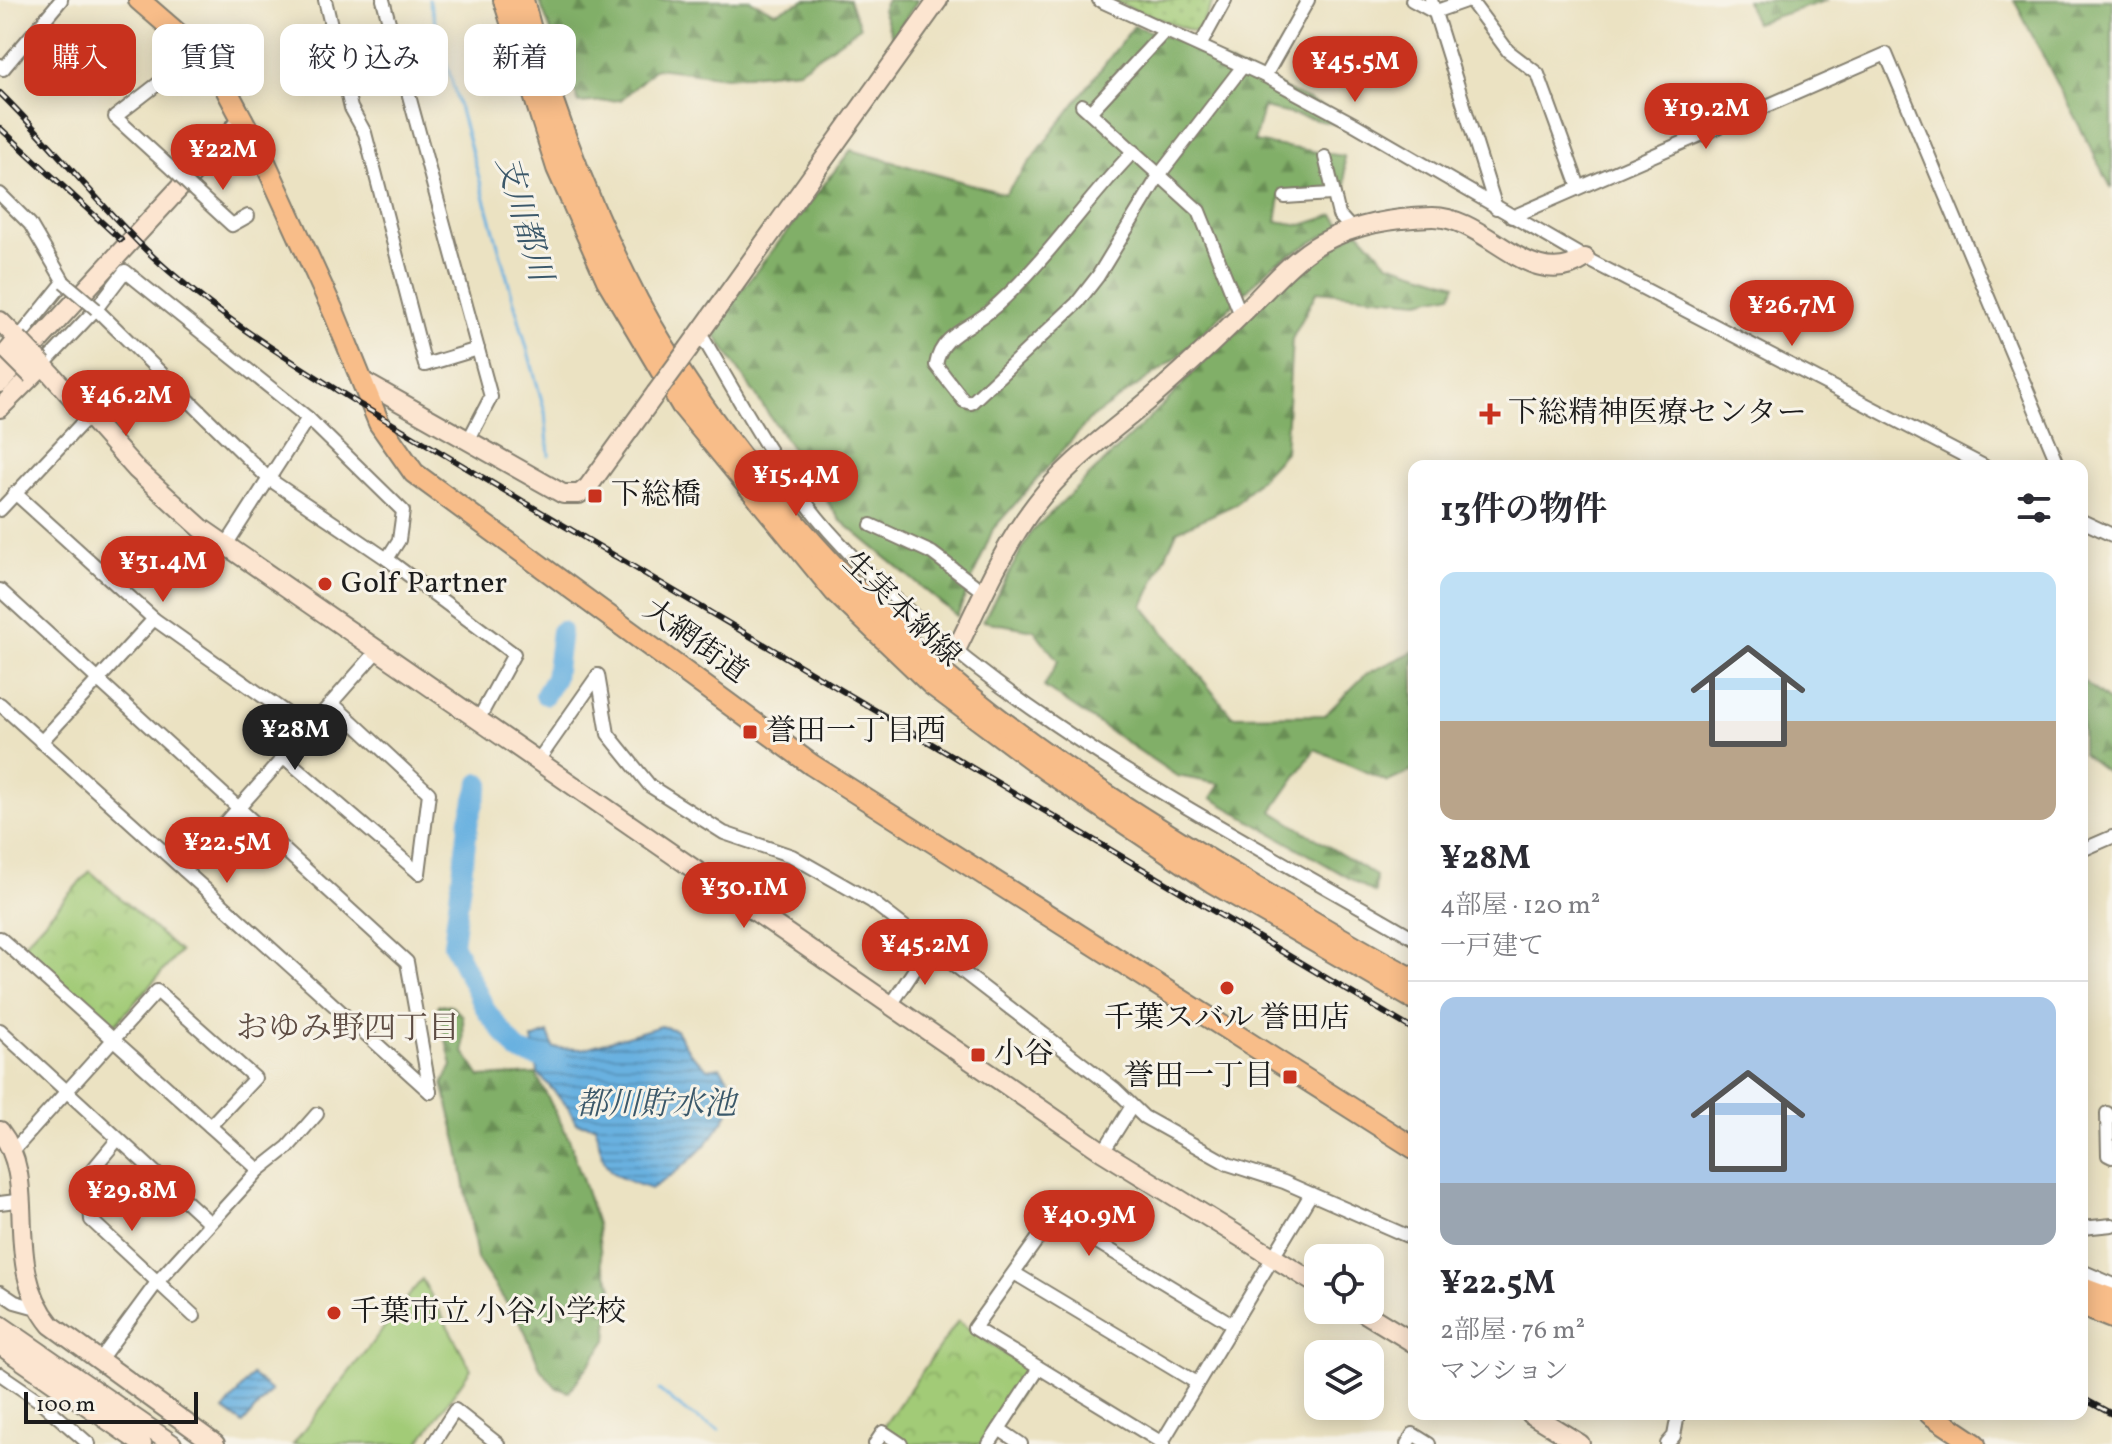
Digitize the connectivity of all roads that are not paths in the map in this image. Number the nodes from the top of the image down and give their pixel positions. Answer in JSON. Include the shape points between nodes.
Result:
{"nodes":[{"id":1,"x":61,"y":0,"type":"edge"},
{"id":2,"x":139,"y":0,"type":"edge"},
{"id":3,"x":325,"y":0,"type":"edge"},
{"id":4,"x":383,"y":0,"type":"edge"},
{"id":5,"x":504,"y":0,"type":"edge"},
{"id":6,"x":523,"y":0,"type":"edge"},
{"id":7,"x":938,"y":0,"type":"edge"},
{"id":8,"x":1099,"y":0,"type":"edge"},
{"id":9,"x":1225,"y":0,"type":"edge"},
{"id":10,"x":1308,"y":0,"type":"edge"},
{"id":11,"x":1412,"y":0,"type":"edge"},
{"id":12,"x":1469,"y":0,"type":"edge"},
{"id":13,"x":1433,"y":6,"type":"edge"},
{"id":14,"x":167,"y":24,"type":"edge"},
{"id":15,"x":331,"y":24,"type":"edge"},
{"id":16,"x":389,"y":24,"type":"edge"},
{"id":17,"x":1166,"y":30,"type":"junction"},
{"id":18,"x":1201,"y":44,"type":"junction"},
{"id":19,"x":0,"y":65,"type":"edge"},
{"id":20,"x":1243,"y":66,"type":"junction"},
{"id":21,"x":1265,"y":76,"type":"junction"},
{"id":22,"x":152,"y":88,"type":"edge"},
{"id":23,"x":228,"y":96,"type":"edge"},
{"id":24,"x":348,"y":96,"type":"edge"},
{"id":25,"x":409,"y":96,"type":"edge"},
{"id":26,"x":243,"y":119,"type":"junction"},
{"id":27,"x":1134,"y":151,"type":"junction"},
{"id":28,"x":1325,"y":157,"type":"dead end"},
{"id":29,"x":1160,"y":174,"type":"junction"},
{"id":30,"x":1579,"y":187,"type":"junction"},
{"id":31,"x":0,"y":194,"type":"edge"},
{"id":32,"x":1331,"y":194,"type":"junction"},
{"id":33,"x":1285,"y":197,"type":"dead end"},
{"id":34,"x":1496,"y":208,"type":"junction"},
{"id":35,"x":248,"y":216,"type":"dead end"},
{"id":36,"x":1512,"y":217,"type":"junction"},
{"id":37,"x":1351,"y":228,"type":"junction"},
{"id":38,"x":1585,"y":258,"type":"junction"},
{"id":39,"x":64,"y":282,"type":"junction"},
{"id":40,"x":96,"y":309,"type":"junction"},
{"id":41,"x":1241,"y":315,"type":"junction"},
{"id":42,"x":0,"y":321,"type":"edge"},
{"id":43,"x":694,"y":340,"type":"junction"},
{"id":44,"x":7,"y":349,"type":"edge"},
{"id":45,"x":478,"y":349,"type":"junction"},
{"id":46,"x":37,"y":370,"type":"junction"},
{"id":47,"x":0,"y":383,"type":"edge"},
{"id":48,"x":366,"y":383,"type":"junction"},
{"id":49,"x":0,"y":408,"type":"edge"},
{"id":50,"x":308,"y":418,"type":"junction"},
{"id":51,"x":83,"y":422,"type":"junction"},
{"id":52,"x":468,"y":441,"type":"junction"},
{"id":53,"x":1972,"y":460,"type":"edge"},
{"id":54,"x":2056,"y":460,"type":"edge"},
{"id":55,"x":269,"y":479,"type":"junction"},
{"id":56,"x":15,"y":493,"type":"junction"},
{"id":57,"x":0,"y":510,"type":"edge"},
{"id":58,"x":2088,"y":524,"type":"edge"},
{"id":59,"x":871,"y":525,"type":"dead end"},
{"id":60,"x":201,"y":528,"type":"junction"},
{"id":61,"x":2112,"y":535,"type":"edge"},
{"id":62,"x":226,"y":545,"type":"junction"},
{"id":63,"x":387,"y":559,"type":"junction"},
{"id":64,"x":0,"y":590,"type":"edge"},
{"id":65,"x":985,"y":593,"type":"junction"},
{"id":66,"x":154,"y":619,"type":"junction"},
{"id":67,"x":378,"y":650,"type":"junction"},
{"id":68,"x":955,"y":652,"type":"junction"},
{"id":69,"x":99,"y":681,"type":"junction"},
{"id":70,"x":332,"y":703,"type":"junction"},
{"id":71,"x":0,"y":704,"type":"edge"},
{"id":72,"x":478,"y":720,"type":"junction"},
{"id":73,"x":309,"y":729,"type":"junction"},
{"id":74,"x":41,"y":742,"type":"junction"},
{"id":75,"x":284,"y":757,"type":"junction"},
{"id":76,"x":537,"y":762,"type":"junction"},
{"id":77,"x":240,"y":807,"type":"junction"},
{"id":78,"x":2112,"y":837,"type":"edge"},
{"id":79,"x":2088,"y":847,"type":"edge"},
{"id":80,"x":184,"y":870,"type":"junction"},
{"id":81,"x":1408,"y":935,"type":"edge"},
{"id":82,"x":0,"y":938,"type":"edge"},
{"id":83,"x":929,"y":948,"type":"junction"},
{"id":84,"x":1408,"y":975,"type":"edge"},
{"id":85,"x":1408,"y":996,"type":"edge"},
{"id":86,"x":891,"y":1005,"type":"junction"},
{"id":87,"x":0,"y":1030,"type":"edge"},
{"id":88,"x":113,"y":1040,"type":"junction"},
{"id":89,"x":68,"y":1093,"type":"junction"},
{"id":90,"x":1132,"y":1106,"type":"junction"},
{"id":91,"x":2107,"y":1113,"type":"dead end"},
{"id":92,"x":317,"y":1114,"type":"dead end"},
{"id":93,"x":210,"y":1126,"type":"junction"},
{"id":94,"x":0,"y":1131,"type":"edge"},
{"id":95,"x":118,"y":1139,"type":"junction"},
{"id":96,"x":1408,"y":1144,"type":"edge"},
{"id":97,"x":12,"y":1152,"type":"junction"},
{"id":98,"x":1103,"y":1152,"type":"junction"},
{"id":99,"x":2112,"y":1157,"type":"edge"},
{"id":100,"x":259,"y":1170,"type":"junction"},
{"id":101,"x":1311,"y":1194,"type":"junction"},
{"id":102,"x":8,"y":1202,"type":"edge"},
{"id":103,"x":210,"y":1223,"type":"junction"},
{"id":104,"x":2112,"y":1225,"type":"edge"},
{"id":105,"x":2088,"y":1227,"type":"edge"},
{"id":106,"x":1408,"y":1236,"type":"edge"},
{"id":107,"x":1273,"y":1259,"type":"junction"},
{"id":108,"x":1014,"y":1273,"type":"junction"},
{"id":109,"x":2088,"y":1274,"type":"edge"},
{"id":110,"x":1304,"y":1277,"type":"edge"},
{"id":111,"x":158,"y":1281,"type":"junction"},
{"id":112,"x":2112,"y":1284,"type":"edge"},
{"id":113,"x":2088,"y":1290,"type":"edge"},
{"id":114,"x":0,"y":1292,"type":"edge"},
{"id":115,"x":2112,"y":1299,"type":"edge"},
{"id":116,"x":33,"y":1307,"type":"junction"},
{"id":117,"x":2088,"y":1308,"type":"edge"},
{"id":118,"x":194,"y":1316,"type":"dead end"},
{"id":119,"x":2112,"y":1318,"type":"edge"},
{"id":120,"x":1232,"y":1324,"type":"junction"},
{"id":121,"x":1383,"y":1324,"type":"edge"},
{"id":122,"x":0,"y":1325,"type":"edge"},
{"id":123,"x":1408,"y":1339,"type":"edge"},
{"id":124,"x":0,"y":1345,"type":"edge"},
{"id":125,"x":99,"y":1361,"type":"junction"},
{"id":126,"x":1039,"y":1368,"type":"junction"},
{"id":127,"x":0,"y":1374,"type":"edge"},
{"id":128,"x":1197,"y":1383,"type":"junction"},
{"id":129,"x":1541,"y":1420,"type":"edge"},
{"id":130,"x":1676,"y":1420,"type":"edge"},
{"id":131,"x":1939,"y":1420,"type":"edge"},
{"id":132,"x":999,"y":1429,"type":"junction"},
{"id":133,"x":1670,"y":1440,"type":"edge"},
{"id":134,"x":89,"y":1444,"type":"edge"},
{"id":135,"x":142,"y":1444,"type":"edge"},
{"id":136,"x":172,"y":1444,"type":"edge"},
{"id":137,"x":215,"y":1444,"type":"edge"},
{"id":138,"x":433,"y":1444,"type":"edge"},
{"id":139,"x":498,"y":1444,"type":"edge"},
{"id":140,"x":875,"y":1444,"type":"edge"},
{"id":141,"x":901,"y":1444,"type":"edge"},
{"id":142,"x":989,"y":1444,"type":"edge"},
{"id":143,"x":1021,"y":1444,"type":"edge"},
{"id":144,"x":1162,"y":1444,"type":"edge"},
{"id":145,"x":1407,"y":1444,"type":"edge"},
{"id":146,"x":1429,"y":1444,"type":"edge"},
{"id":147,"x":1580,"y":1444,"type":"edge"},
{"id":148,"x":1686,"y":1444,"type":"edge"},
{"id":149,"x":1975,"y":1444,"type":"edge"}],
"edges":[{"from":1,"to":19,"type":"street","via":[[3,69]]},
{"from":2,"to":14,"type":"main road","name":"大網街道"},
{"from":3,"to":15,"type":"street"},
{"from":4,"to":16,"type":"street"},
{"from":5,"to":85,"type":"main road","name":"生実本納線","via":[[557,168],[607,280],[682,406],[834,591],[932,685],[1046,770],[1212,882]]},
{"from":6,"to":84,"type":"main road","name":"生実本納線","via":[[559,124],[639,301],[728,436],[831,560],[919,652],[1037,746],[1163,831]]},
{"from":7,"to":43,"type":"street"},
{"from":8,"to":17,"type":"street"},
{"from":9,"to":18,"type":"street"},
{"from":10,"to":21,"type":"street"},
{"from":11,"to":13,"type":"street"},
{"from":12,"to":13,"type":"street"},
{"from":12,"to":30,"type":"street","via":[[1508,51],[1538,74]]},
{"from":13,"to":34,"type":"street"},
{"from":17,"to":18,"type":"street"},
{"from":17,"to":27,"type":"street","via":[[1086,108]]},
{"from":18,"to":20,"type":"street"},
{"from":20,"to":21,"type":"street"},
{"from":20,"to":29,"type":"street"},
{"from":21,"to":34,"type":"street"},
{"from":22,"to":35,"type":"street","bridge":true,"via":[[115,117],[232,225]]},
{"from":23,"to":26,"type":"main road","name":"大網街道"},
{"from":24,"to":45,"type":"street","via":[[365,133],[425,365]]},
{"from":25,"to":45,"type":"street"},
{"from":26,"to":47,"type":"street"},
{"from":26,"to":48,"type":"main road","name":"大網街道"},
{"from":27,"to":29,"type":"street"},
{"from":27,"to":29,"type":"street","via":[[1091,195],[1016,289],[939,350],[936,365],[964,401],[971,403],[1077,303]]},
{"from":28,"to":32,"type":"street"},
{"from":29,"to":41,"type":"street","via":[[1199,211]]},
{"from":30,"to":36,"type":"street"},
{"from":30,"to":54,"type":"street","via":[[1886,54]]},
{"from":31,"to":39,"type":"street","via":[[30,224]]},
{"from":32,"to":33,"type":"street"},
{"from":32,"to":37,"type":"street"},
{"from":34,"to":36,"type":"street"},
{"from":36,"to":38,"type":"street"},
{"from":37,"to":38,"type":"street","via":[[1436,217],[1463,221],[1514,254],[1553,270],[1570,268]]},
{"from":37,"to":41,"type":"street","via":[[1318,245]]},
{"from":38,"to":53,"type":"street"},
{"from":39,"to":40,"type":"street","bridge":true},
{"from":39,"to":44,"type":"street"},
{"from":40,"to":46,"type":"street"},
{"from":40,"to":50,"type":"street","via":[[125,271]]},
{"from":40,"to":55,"type":"street"},
{"from":41,"to":65,"type":"street","via":[[1055,480],[1015,535]]},
{"from":42,"to":44,"type":"street"},
{"from":43,"to":52,"type":"street","bridge":true,"via":[[588,487],[573,496]]},
{"from":43,"to":68,"type":"street","via":[[829,531]]},
{"from":44,"to":46,"type":"street","bridge":true},
{"from":45,"to":52,"type":"street","via":[[491,397]]},
{"from":46,"to":49,"type":"street"},
{"from":46,"to":51,"type":"street"},
{"from":46,"to":60,"type":"street"},
{"from":48,"to":52,"type":"street"},
{"from":48,"to":96,"type":"main road","name":"大網街道","via":[[390,443],[414,473],[459,509],[812,765]]},
{"from":50,"to":55,"type":"street"},
{"from":50,"to":63,"type":"street","via":[[403,511],[399,540]]},
{"from":51,"to":56,"type":"street"},
{"from":51,"to":60,"type":"street","via":[[155,497]]},
{"from":55,"to":62,"type":"street"},
{"from":55,"to":63,"type":"street"},
{"from":56,"to":57,"type":"street"},
{"from":56,"to":66,"type":"street"},
{"from":58,"to":61,"type":"street"},
{"from":59,"to":65,"type":"street","via":[[932,553]]},
{"from":60,"to":62,"type":"street"},
{"from":62,"to":67,"type":"street"},
{"from":63,"to":72,"type":"street","via":[[514,654]]},
{"from":64,"to":69,"type":"street"},
{"from":65,"to":68,"type":"street"},
{"from":66,"to":69,"type":"street"},
{"from":66,"to":73,"type":"street"},
{"from":67,"to":70,"type":"street"},
{"from":67,"to":72,"type":"street"},
{"from":68,"to":81,"type":"street","via":[[1213,825]]},
{"from":69,"to":74,"type":"street"},
{"from":69,"to":77,"type":"street"},
{"from":70,"to":73,"type":"street"},
{"from":70,"to":75,"type":"street","via":[[429,793],[419,873]]},
{"from":71,"to":74,"type":"street"},
{"from":72,"to":76,"type":"street"},
{"from":73,"to":75,"type":"street"},
{"from":74,"to":80,"type":"street"},
{"from":75,"to":77,"type":"street"},
{"from":76,"to":83,"type":"street","via":[[598,675],[608,734],[650,786],[724,833],[792,856],[871,901]]},
{"from":76,"to":86,"type":"street"},
{"from":77,"to":80,"type":"street"},
{"from":77,"to":80,"type":"street","via":[[407,962],[430,1092]]},
{"from":78,"to":79,"type":"street"},
{"from":82,"to":88,"type":"street"},
{"from":83,"to":86,"type":"street"},
{"from":83,"to":90,"type":"street"},
{"from":86,"to":98,"type":"street"},
{"from":87,"to":89,"type":"street"},
{"from":88,"to":89,"type":"street"},
{"from":88,"to":93,"type":"street"},
{"from":88,"to":93,"type":"street","via":[[157,991],[255,1078]]},
{"from":89,"to":95,"type":"street"},
{"from":89,"to":97,"type":"street"},
{"from":90,"to":98,"type":"street"},
{"from":90,"to":101,"type":"street","via":[[1228,1164]]},
{"from":91,"to":99,"type":"street"},
{"from":92,"to":100,"type":"street"},
{"from":93,"to":100,"type":"street"},
{"from":94,"to":97,"type":"street"},
{"from":95,"to":103,"type":"street"},
{"from":95,"to":111,"type":"street","via":[[88,1175],[91,1220]]},
{"from":97,"to":102,"type":"street","via":[[16,1167]]},
{"from":98,"to":107,"type":"street"},
{"from":100,"to":103,"type":"street"},
{"from":101,"to":106,"type":"street"},
{"from":101,"to":107,"type":"street"},
{"from":102,"to":116,"type":"street"},
{"from":103,"to":111,"type":"street"},
{"from":104,"to":105,"type":"street"},
{"from":107,"to":110,"type":"street"},
{"from":107,"to":120,"type":"street"},
{"from":108,"to":120,"type":"street","via":[[1054,1216]]},
{"from":108,"to":126,"type":"street","via":[[974,1328]]},
{"from":108,"to":128,"type":"street"},
{"from":109,"to":112,"type":"street"},
{"from":111,"to":118,"type":"street"},
{"from":111,"to":125,"type":"street"},
{"from":113,"to":115,"type":"main road"},
{"from":114,"to":116,"type":"street"},
{"from":116,"to":125,"type":"street"},
{"from":117,"to":119,"type":"main road"},
{"from":120,"to":128,"type":"street"},
{"from":121,"to":123,"type":"street"},
{"from":122,"to":136,"type":"street"},
{"from":124,"to":135,"type":"street"},
{"from":125,"to":137,"type":"street"},
{"from":126,"to":132,"type":"street"},
{"from":126,"to":144,"type":"street"},
{"from":127,"to":134,"type":"street"},
{"from":128,"to":144,"type":"street"},
{"from":129,"to":147,"type":"street"},
{"from":130,"to":133,"type":"street"},
{"from":131,"to":149,"type":"main road"},
{"from":132,"to":142,"type":"street"},
{"from":132,"to":143,"type":"street"},
{"from":133,"to":148,"type":"street"},
{"from":138,"to":139,"type":"street","via":[[455,1410]]},
{"from":140,"to":141,"type":"street","via":[[883,1432]]},
{"from":145,"to":146,"type":"street","via":[[1413,1434]]}]}
